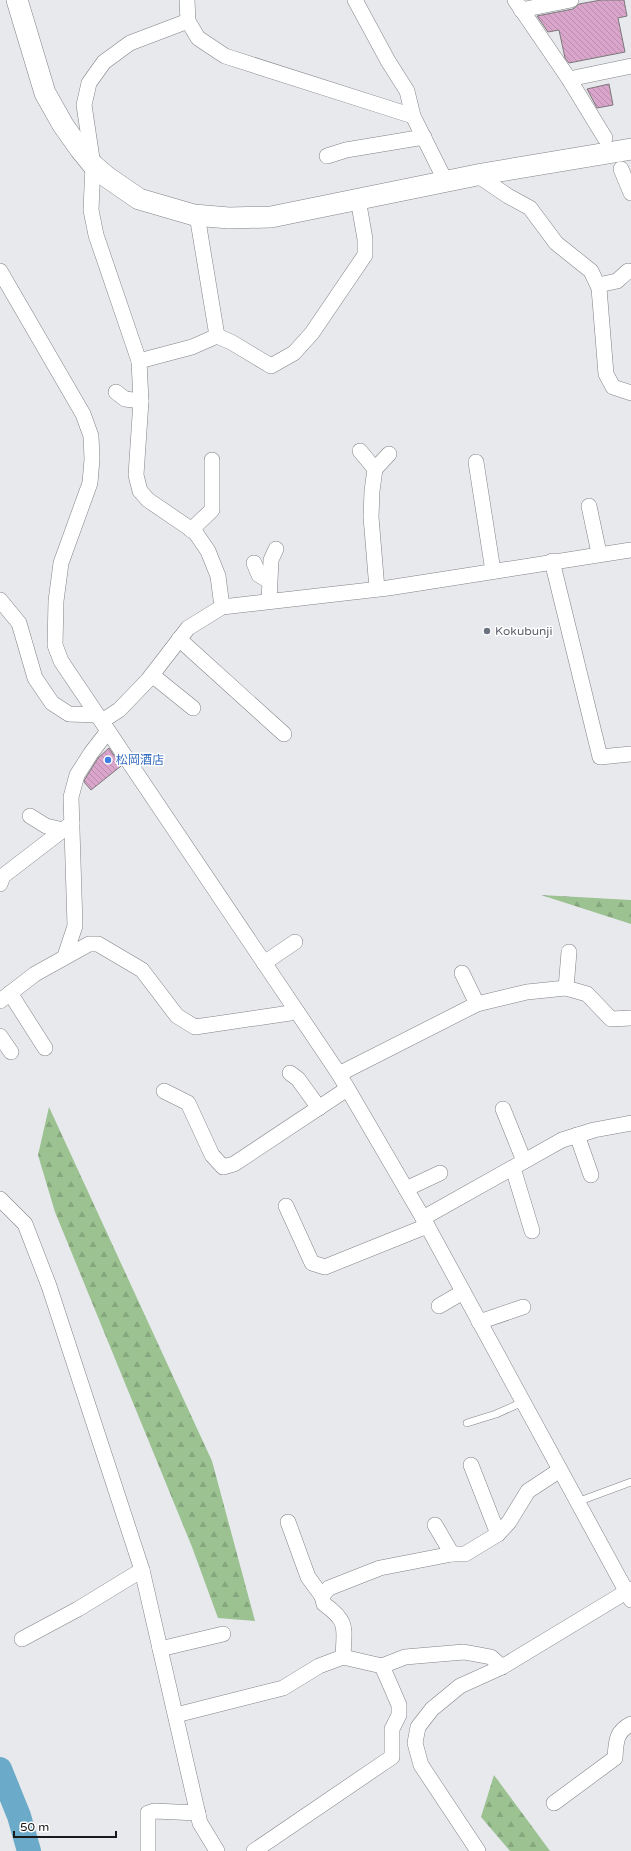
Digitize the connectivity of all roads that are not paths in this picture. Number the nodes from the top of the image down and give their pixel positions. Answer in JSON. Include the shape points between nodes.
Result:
{"nodes":[{"id":1,"x":17,"y":0,"type":"edge"},
{"id":2,"x":187,"y":0,"type":"edge"},
{"id":3,"x":355,"y":0,"type":"edge"},
{"id":4,"x":571,"y":0,"type":"edge"},
{"id":5,"x":518,"y":5,"type":"edge"},
{"id":6,"x":188,"y":21,"type":"junction"},
{"id":7,"x":631,"y":66,"type":"edge"},
{"id":8,"x":569,"y":79,"type":"junction"},
{"id":9,"x":413,"y":116,"type":"junction"},
{"id":10,"x":424,"y":136,"type":"junction"},
{"id":11,"x":604,"y":138,"type":"dead end"},
{"id":12,"x":631,"y":149,"type":"edge"},
{"id":13,"x":327,"y":156,"type":"dead end"},
{"id":14,"x":93,"y":165,"type":"junction"},
{"id":15,"x":621,"y":169,"type":"dead end"},
{"id":16,"x":478,"y":175,"type":"junction"},
{"id":17,"x":446,"y":182,"type":"junction"},
{"id":18,"x":631,"y":193,"type":"edge"},
{"id":19,"x":358,"y":199,"type":"junction"},
{"id":20,"x":197,"y":215,"type":"junction"},
{"id":21,"x":0,"y":270,"type":"edge"},
{"id":22,"x":628,"y":271,"type":"dead end"},
{"id":23,"x":598,"y":285,"type":"junction"},
{"id":24,"x":217,"y":336,"type":"junction"},
{"id":25,"x":139,"y":361,"type":"junction"},
{"id":26,"x":116,"y":392,"type":"dead end"},
{"id":27,"x":631,"y":393,"type":"edge"},
{"id":28,"x":141,"y":401,"type":"junction"},
{"id":29,"x":360,"y":451,"type":"dead end"},
{"id":30,"x":389,"y":454,"type":"dead end"},
{"id":31,"x":212,"y":460,"type":"dead end"},
{"id":32,"x":476,"y":462,"type":"dead end"},
{"id":33,"x":375,"y":469,"type":"junction"},
{"id":34,"x":589,"y":506,"type":"dead end"},
{"id":35,"x":190,"y":530,"type":"junction"},
{"id":36,"x":276,"y":549,"type":"dead end"},
{"id":37,"x":631,"y":550,"type":"edge"},
{"id":38,"x":599,"y":553,"type":"junction"},
{"id":39,"x":552,"y":561,"type":"junction"},
{"id":40,"x":254,"y":563,"type":"dead end"},
{"id":41,"x":493,"y":571,"type":"junction"},
{"id":42,"x":269,"y":581,"type":"junction"},
{"id":43,"x":377,"y":589,"type":"junction"},
{"id":44,"x":0,"y":600,"type":"edge"},
{"id":45,"x":269,"y":601,"type":"junction"},
{"id":46,"x":222,"y":607,"type":"junction"},
{"id":47,"x":180,"y":639,"type":"junction"},
{"id":48,"x":152,"y":675,"type":"junction"},
{"id":49,"x":193,"y":708,"type":"dead end"},
{"id":50,"x":102,"y":722,"type":"junction"},
{"id":51,"x":284,"y":734,"type":"dead end"},
{"id":52,"x":631,"y":754,"type":"edge"},
{"id":53,"x":30,"y":816,"type":"dead end"},
{"id":54,"x":67,"y":827,"type":"junction"},
{"id":55,"x":0,"y":884,"type":"edge"},
{"id":56,"x":295,"y":942,"type":"dead end"},
{"id":57,"x":569,"y":952,"type":"dead end"},
{"id":58,"x":65,"y":956,"type":"junction"},
{"id":59,"x":264,"y":962,"type":"junction"},
{"id":60,"x":462,"y":973,"type":"dead end"},
{"id":61,"x":566,"y":988,"type":"junction"},
{"id":62,"x":5,"y":997,"type":"edge"},
{"id":63,"x":477,"y":1004,"type":"junction"},
{"id":64,"x":297,"y":1012,"type":"junction"},
{"id":65,"x":631,"y":1018,"type":"edge"},
{"id":66,"x":0,"y":1036,"type":"edge"},
{"id":67,"x":45,"y":1048,"type":"dead end"},
{"id":68,"x":11,"y":1052,"type":"dead end"},
{"id":69,"x":290,"y":1073,"type":"dead end"},
{"id":70,"x":339,"y":1074,"type":"junction"},
{"id":71,"x":347,"y":1088,"type":"junction"},
{"id":72,"x":164,"y":1091,"type":"dead end"},
{"id":73,"x":319,"y":1108,"type":"junction"},
{"id":74,"x":503,"y":1109,"type":"dead end"},
{"id":75,"x":631,"y":1123,"type":"edge"},
{"id":76,"x":577,"y":1135,"type":"junction"},
{"id":77,"x":519,"y":1164,"type":"junction"},
{"id":78,"x":440,"y":1173,"type":"dead end"},
{"id":79,"x":591,"y":1175,"type":"dead end"},
{"id":80,"x":406,"y":1189,"type":"junction"},
{"id":81,"x":0,"y":1199,"type":"edge"},
{"id":82,"x":286,"y":1206,"type":"dead end"},
{"id":83,"x":425,"y":1222,"type":"junction"},
{"id":84,"x":532,"y":1231,"type":"dead end"},
{"id":85,"x":463,"y":1292,"type":"junction"},
{"id":86,"x":439,"y":1306,"type":"dead end"},
{"id":87,"x":523,"y":1307,"type":"dead end"},
{"id":88,"x":479,"y":1322,"type":"junction"},
{"id":89,"x":522,"y":1402,"type":"junction"},
{"id":90,"x":467,"y":1423,"type":"dead end"},
{"id":91,"x":471,"y":1465,"type":"dead end"},
{"id":92,"x":560,"y":1470,"type":"junction"},
{"id":93,"x":631,"y":1482,"type":"edge"},
{"id":94,"x":577,"y":1502,"type":"junction"},
{"id":95,"x":288,"y":1522,"type":"dead end"},
{"id":96,"x":435,"y":1525,"type":"dead end"},
{"id":97,"x":498,"y":1534,"type":"junction"},
{"id":98,"x":452,"y":1554,"type":"junction"},
{"id":99,"x":142,"y":1570,"type":"junction"},
{"id":100,"x":629,"y":1593,"type":"edge"},
{"id":101,"x":322,"y":1596,"type":"junction"},
{"id":102,"x":223,"y":1634,"type":"dead end"},
{"id":103,"x":22,"y":1639,"type":"dead end"},
{"id":104,"x":160,"y":1649,"type":"junction"},
{"id":105,"x":343,"y":1657,"type":"junction"},
{"id":106,"x":382,"y":1666,"type":"junction"},
{"id":107,"x":502,"y":1667,"type":"junction"},
{"id":108,"x":176,"y":1715,"type":"junction"},
{"id":109,"x":631,"y":1724,"type":"edge"},
{"id":110,"x":554,"y":1803,"type":"dead end"},
{"id":111,"x":198,"y":1814,"type":"junction"},
{"id":112,"x":148,"y":1851,"type":"edge"},
{"id":113,"x":218,"y":1851,"type":"edge"},
{"id":114,"x":254,"y":1851,"type":"edge"},
{"id":115,"x":478,"y":1851,"type":"edge"}],
"edges":[{"from":1,"to":14,"type":"street","via":[[45,93],[63,125]]},
{"from":2,"to":6,"type":"street"},
{"from":3,"to":9,"type":"street","via":[[407,91]]},
{"from":4,"to":5,"type":"street"},
{"from":5,"to":8,"type":"street"},
{"from":6,"to":9,"type":"street","via":[[198,38],[225,56]]},
{"from":6,"to":14,"type":"street","via":[[130,43],[104,62],[89,83],[84,105]]},
{"from":7,"to":8,"type":"street"},
{"from":8,"to":11,"type":"street"},
{"from":9,"to":10,"type":"street"},
{"from":10,"to":13,"type":"street","via":[[346,150]]},
{"from":10,"to":17,"type":"street"},
{"from":12,"to":16,"type":"street"},
{"from":14,"to":20,"type":"street","via":[[139,199]]},
{"from":14,"to":25,"type":"street","via":[[91,210],[96,235]]},
{"from":15,"to":18,"type":"street"},
{"from":16,"to":17,"type":"street"},
{"from":16,"to":23,"type":"street","via":[[530,208],[556,243],[590,271]]},
{"from":17,"to":19,"type":"street"},
{"from":19,"to":20,"type":"street","via":[[270,217],[229,218]]},
{"from":19,"to":24,"type":"street","via":[[365,255],[312,333],[294,353],[271,366]]},
{"from":20,"to":24,"type":"street"},
{"from":21,"to":50,"type":"street","via":[[83,414],[92,436],[90,483],[61,563],[56,601],[55,645],[61,661]]},
{"from":22,"to":23,"type":"street","via":[[617,280]]},
{"from":23,"to":27,"type":"street","via":[[606,374],[613,387]]},
{"from":24,"to":25,"type":"street","via":[[192,347]]},
{"from":25,"to":28,"type":"street"},
{"from":26,"to":28,"type":"street","via":[[125,399]]},
{"from":28,"to":35,"type":"street","via":[[136,475],[140,491],[148,500]]},
{"from":29,"to":33,"type":"street"},
{"from":30,"to":33,"type":"street"},
{"from":31,"to":35,"type":"street","via":[[212,510]]},
{"from":32,"to":41,"type":"street"},
{"from":33,"to":43,"type":"street","via":[[371,516]]},
{"from":34,"to":38,"type":"street"},
{"from":35,"to":46,"type":"street","via":[[195,532],[208,551],[218,576]]},
{"from":36,"to":42,"type":"street","via":[[271,560]]},
{"from":37,"to":38,"type":"street"},
{"from":38,"to":39,"type":"street"},
{"from":39,"to":41,"type":"street"},
{"from":39,"to":52,"type":"street","via":[[600,757]]},
{"from":40,"to":42,"type":"street","via":[[259,575]]},
{"from":41,"to":43,"type":"street"},
{"from":42,"to":45,"type":"street"},
{"from":43,"to":45,"type":"street"},
{"from":44,"to":50,"type":"street","via":[[19,623],[34,678],[52,703],[68,714]]},
{"from":45,"to":46,"type":"street"},
{"from":46,"to":47,"type":"street","via":[[188,628]]},
{"from":47,"to":48,"type":"street"},
{"from":47,"to":51,"type":"street"},
{"from":48,"to":49,"type":"street"},
{"from":48,"to":50,"type":"street","via":[[119,710]]},
{"from":50,"to":54,"type":"street","via":[[91,753],[77,775]]},
{"from":50,"to":59,"type":"street"},
{"from":53,"to":54,"type":"street","via":[[46,826]]},
{"from":54,"to":55,"type":"street","via":[[3,876]]},
{"from":54,"to":58,"type":"street","via":[[75,926]]},
{"from":56,"to":59,"type":"street"},
{"from":57,"to":61,"type":"street"},
{"from":58,"to":62,"type":"street","via":[[35,974]]},
{"from":58,"to":64,"type":"street","via":[[89,944],[98,944],[142,970],[177,1016],[195,1027]]},
{"from":59,"to":64,"type":"street"},
{"from":60,"to":63,"type":"street"},
{"from":61,"to":63,"type":"street","via":[[527,992]]},
{"from":61,"to":65,"type":"street","via":[[587,994],[611,1019]]},
{"from":62,"to":67,"type":"street"},
{"from":63,"to":70,"type":"street"},
{"from":64,"to":70,"type":"street"},
{"from":66,"to":68,"type":"street"},
{"from":69,"to":73,"type":"street","via":[[298,1079]]},
{"from":70,"to":71,"type":"street"},
{"from":71,"to":73,"type":"street"},
{"from":71,"to":80,"type":"street"},
{"from":72,"to":73,"type":"street","via":[[188,1103],[212,1155],[223,1167],[234,1164]]},
{"from":74,"to":77,"type":"street"},
{"from":75,"to":76,"type":"street"},
{"from":76,"to":77,"type":"street","via":[[562,1140]]},
{"from":76,"to":79,"type":"street"},
{"from":77,"to":83,"type":"street"},
{"from":77,"to":84,"type":"street"},
{"from":78,"to":80,"type":"street"},
{"from":80,"to":83,"type":"street"},
{"from":81,"to":99,"type":"street","via":[[25,1224],[49,1286]]},
{"from":82,"to":83,"type":"street","via":[[312,1264],[325,1267]]},
{"from":83,"to":85,"type":"street"},
{"from":85,"to":86,"type":"street"},
{"from":85,"to":88,"type":"street"},
{"from":87,"to":88,"type":"street"},
{"from":88,"to":89,"type":"street"},
{"from":89,"to":90,"type":"lane"},
{"from":89,"to":92,"type":"street"},
{"from":91,"to":97,"type":"street"},
{"from":92,"to":94,"type":"street"},
{"from":92,"to":97,"type":"street","via":[[528,1491],[509,1522]]},
{"from":93,"to":94,"type":"lane"},
{"from":94,"to":100,"type":"street"},
{"from":95,"to":101,"type":"street","via":[[308,1577]]},
{"from":96,"to":98,"type":"street"},
{"from":97,"to":98,"type":"street","via":[[465,1554]]},
{"from":98,"to":101,"type":"street","via":[[380,1568],[329,1588]]},
{"from":99,"to":103,"type":"street"},
{"from":99,"to":104,"type":"street"},
{"from":100,"to":107,"type":"street"},
{"from":101,"to":105,"type":"street","via":[[324,1604],[338,1614],[344,1626]]},
{"from":102,"to":104,"type":"street"},
{"from":104,"to":108,"type":"street"},
{"from":105,"to":106,"type":"street"},
{"from":105,"to":108,"type":"street","via":[[319,1666],[283,1688]]},
{"from":106,"to":107,"type":"street","via":[[405,1657],[464,1652],[491,1657]]},
{"from":106,"to":114,"type":"street","via":[[399,1705],[399,1715],[392,1729],[392,1757]]},
{"from":107,"to":115,"type":"street","via":[[460,1686],[432,1709],[418,1727],[415,1743],[421,1765]]},
{"from":108,"to":111,"type":"street"},
{"from":109,"to":110,"type":"street","via":[[624,1727],[616,1738],[616,1758]]},
{"from":111,"to":112,"type":"street","via":[[154,1811],[148,1813]]},
{"from":111,"to":113,"type":"street","via":[[200,1823]]}]}
